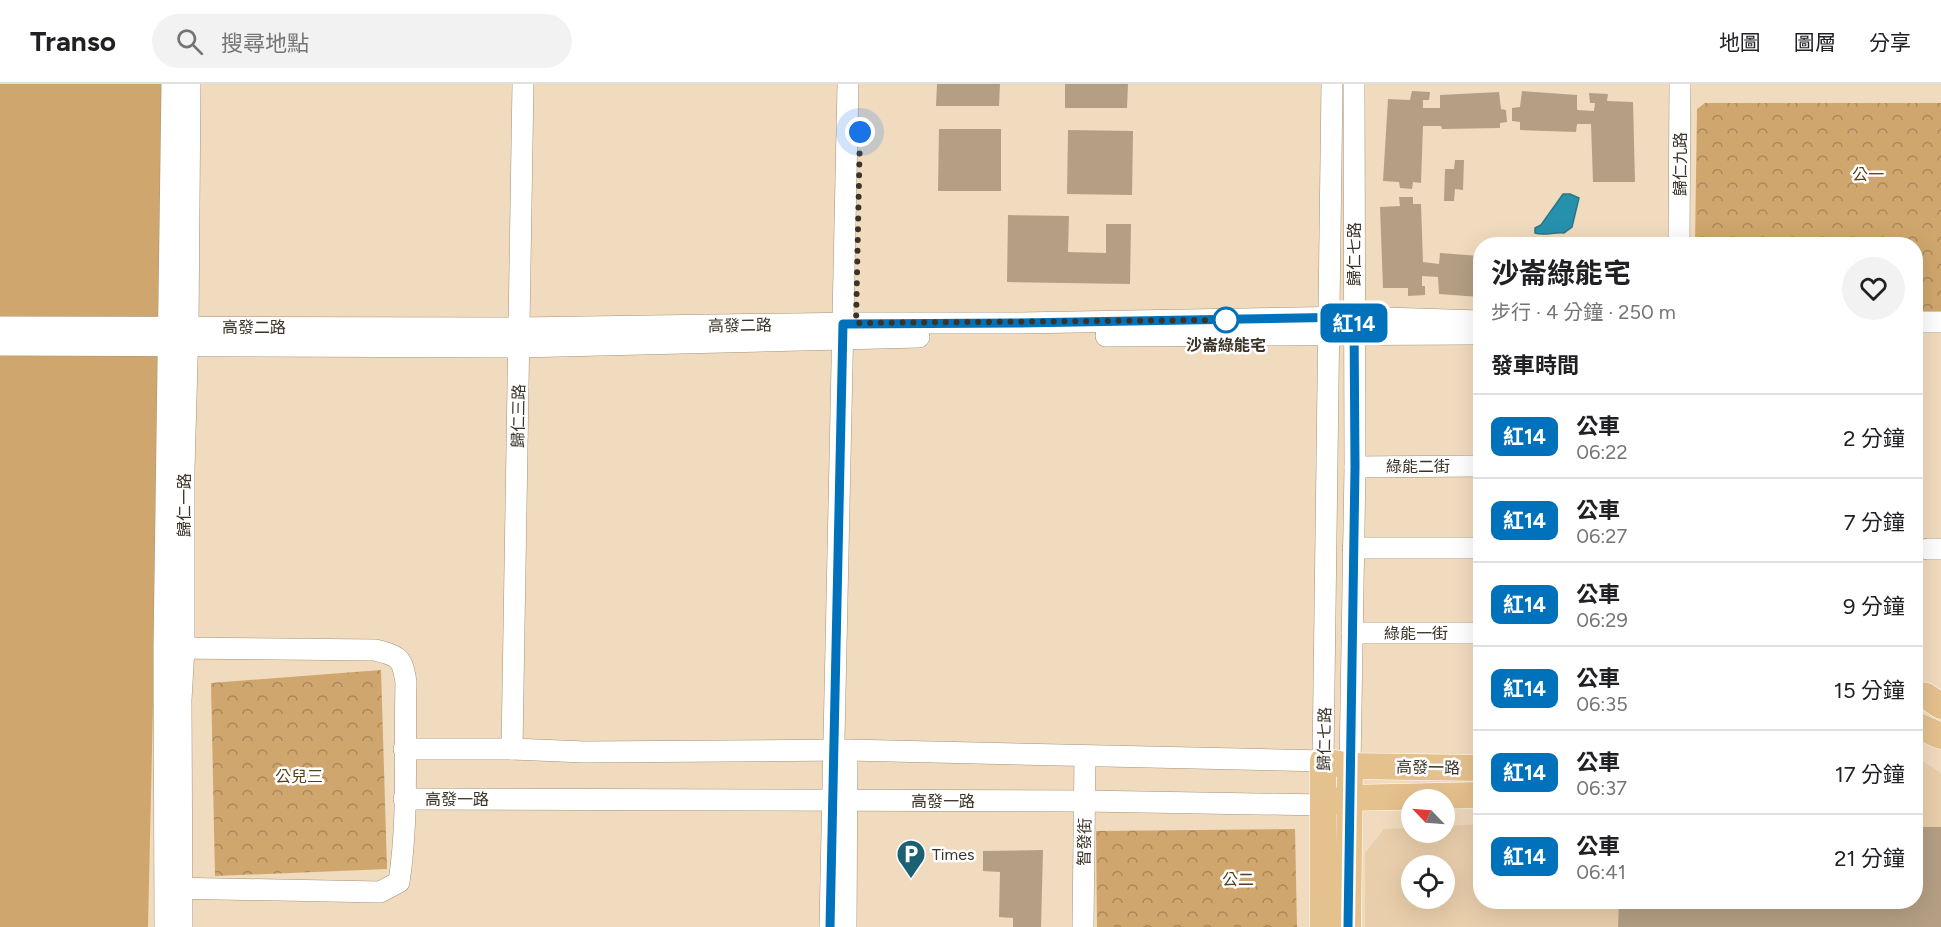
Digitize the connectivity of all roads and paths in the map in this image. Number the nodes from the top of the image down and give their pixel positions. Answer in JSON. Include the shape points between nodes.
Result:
{"nodes":[{"id":1,"x":172,"y":84,"type":"edge"},
{"id":2,"x":190,"y":84,"type":"edge"},
{"id":3,"x":523,"y":84,"type":"edge"},
{"id":4,"x":848,"y":84,"type":"edge"},
{"id":5,"x":861,"y":84,"type":"edge"},
{"id":6,"x":1332,"y":84,"type":"edge"},
{"id":7,"x":1354,"y":84,"type":"edge"},
{"id":8,"x":1680,"y":84,"type":"edge"},
{"id":9,"x":1679,"y":237,"type":"edge"},
{"id":10,"x":1473,"y":321,"type":"edge"},
{"id":11,"x":1923,"y":322,"type":"edge"},
{"id":12,"x":1941,"y":322,"type":"edge"},
{"id":13,"x":1329,"y":326,"type":"junction"},
{"id":14,"x":1354,"y":326,"type":"junction"},
{"id":15,"x":0,"y":327,"type":"edge"},
{"id":16,"x":849,"y":331,"type":"junction"},
{"id":17,"x":1473,"y":334,"type":"edge"},
{"id":18,"x":1923,"y":335,"type":"edge"},
{"id":19,"x":1941,"y":335,"type":"edge"},
{"id":20,"x":179,"y":336,"type":"junction"},
{"id":21,"x":520,"y":337,"type":"junction"},
{"id":22,"x":0,"y":345,"type":"edge"},
{"id":23,"x":1473,"y":466,"type":"edge"},
{"id":24,"x":1355,"y":467,"type":"junction"},
{"id":25,"x":1353,"y":548,"type":"junction"},
{"id":26,"x":1473,"y":548,"type":"edge"},
{"id":27,"x":1352,"y":633,"type":"junction"},
{"id":28,"x":1473,"y":633,"type":"edge"},
{"id":29,"x":174,"y":648,"type":"junction"},
{"id":30,"x":1923,"y":695,"type":"edge"},
{"id":31,"x":1941,"y":706,"type":"edge"},
{"id":32,"x":1923,"y":728,"type":"edge"},
{"id":33,"x":1941,"y":736,"type":"edge"},
{"id":34,"x":405,"y":749,"type":"junction"},
{"id":35,"x":512,"y":749,"type":"junction"},
{"id":36,"x":840,"y":750,"type":"junction"},
{"id":37,"x":1085,"y":756,"type":"junction"},
{"id":38,"x":1323,"y":761,"type":"junction"},
{"id":39,"x":1350,"y":766,"type":"junction"},
{"id":40,"x":1473,"y":768,"type":"edge"},
{"id":41,"x":1473,"y":795,"type":"edge"},
{"id":42,"x":1349,"y":798,"type":"junction"},
{"id":43,"x":404,"y":799,"type":"junction"},
{"id":44,"x":839,"y":800,"type":"junction"},
{"id":45,"x":1085,"y":801,"type":"junction"},
{"id":46,"x":1323,"y":805,"type":"junction"},
{"id":47,"x":174,"y":889,"type":"junction"},
{"id":48,"x":165,"y":927,"type":"edge"},
{"id":49,"x":182,"y":927,"type":"edge"},
{"id":50,"x":830,"y":927,"type":"edge"},
{"id":51,"x":846,"y":927,"type":"edge"},
{"id":52,"x":1083,"y":927,"type":"edge"},
{"id":53,"x":1323,"y":927,"type":"edge"},
{"id":54,"x":1348,"y":927,"type":"edge"}],
"edges":[{"from":1,"to":20,"type":"street","name":"歸仁一路"},
{"from":2,"to":20,"type":"street","name":"歸仁一路"},
{"from":3,"to":21,"type":"street","name":"歸仁三路"},
{"from":4,"to":16,"type":"street"},
{"from":5,"to":16,"type":"street"},
{"from":6,"to":13,"type":"street","name":"歸仁七路"},
{"from":7,"to":14,"type":"street","name":"歸仁七路"},
{"from":8,"to":9,"type":"street","name":"歸仁九路"},
{"from":10,"to":14,"type":"street","name":"高發二路"},
{"from":11,"to":12,"type":"street"},
{"from":13,"to":14,"type":"street","name":"高發二路"},
{"from":13,"to":16,"type":"street","name":"高發二路","via":[[1020,323]]},
{"from":13,"to":38,"type":"street","name":"歸仁七路"},
{"from":14,"to":17,"type":"street","name":"高發二路"},
{"from":14,"to":24,"type":"street","name":"歸仁七路"},
{"from":15,"to":20,"type":"street","name":"高發二路"},
{"from":16,"to":21,"type":"street","name":"高發二路"},
{"from":16,"to":36,"type":"street"},
{"from":18,"to":19,"type":"street"},
{"from":20,"to":21,"type":"street","name":"高發二路"},
{"from":20,"to":22,"type":"street","name":"高發二路"},
{"from":20,"to":29,"type":"street","name":"歸仁一路","via":[[184,469]]},
{"from":21,"to":35,"type":"street","name":"歸仁三路"},
{"from":23,"to":24,"type":"street","name":"綠能二街"},
{"from":24,"to":25,"type":"street","name":"歸仁七路"},
{"from":25,"to":26,"type":"street"},
{"from":25,"to":27,"type":"street","name":"歸仁七路"},
{"from":27,"to":28,"type":"street","name":"綠能一街"},
{"from":27,"to":39,"type":"street","name":"歸仁七路"},
{"from":29,"to":34,"type":"street","name":"高發一路","via":[[375,650],[395,655],[403,664],[406,682]]},
{"from":29,"to":47,"type":"street","name":"歸仁一路"},
{"from":30,"to":31,"type":"main road"},
{"from":32,"to":33,"type":"main road"},
{"from":34,"to":35,"type":"street","name":"高發一路"},
{"from":34,"to":43,"type":"street","name":"高發一路"},
{"from":35,"to":36,"type":"street","name":"高發一路"},
{"from":36,"to":37,"type":"street","name":"高發一路"},
{"from":36,"to":44,"type":"street"},
{"from":37,"to":38,"type":"street","name":"高發一路"},
{"from":37,"to":45,"type":"street","name":"智發街"},
{"from":38,"to":39,"type":"main road","name":"高發一路"},
{"from":38,"to":46,"type":"main road","name":"歸仁七路"},
{"from":39,"to":40,"type":"main road","name":"高發一路"},
{"from":39,"to":42,"type":"main road","name":"歸仁七路"},
{"from":41,"to":42,"type":"main road","name":"高發一路"},
{"from":42,"to":46,"type":"main road","name":"高發一路"},
{"from":42,"to":54,"type":"main road","name":"歸仁七路"},
{"from":43,"to":44,"type":"street","name":"高發一路"},
{"from":43,"to":47,"type":"street","name":"高發一路","via":[[399,882],[380,892]]},
{"from":44,"to":45,"type":"street","name":"高發一路"},
{"from":44,"to":50,"type":"street"},
{"from":44,"to":51,"type":"street"},
{"from":45,"to":46,"type":"street","name":"高發一路"},
{"from":45,"to":52,"type":"street","name":"智發街"},
{"from":46,"to":53,"type":"main road","name":"歸仁七路"},
{"from":47,"to":48,"type":"street","name":"歸仁一路"},
{"from":47,"to":49,"type":"street","name":"歸仁一路"}]}
